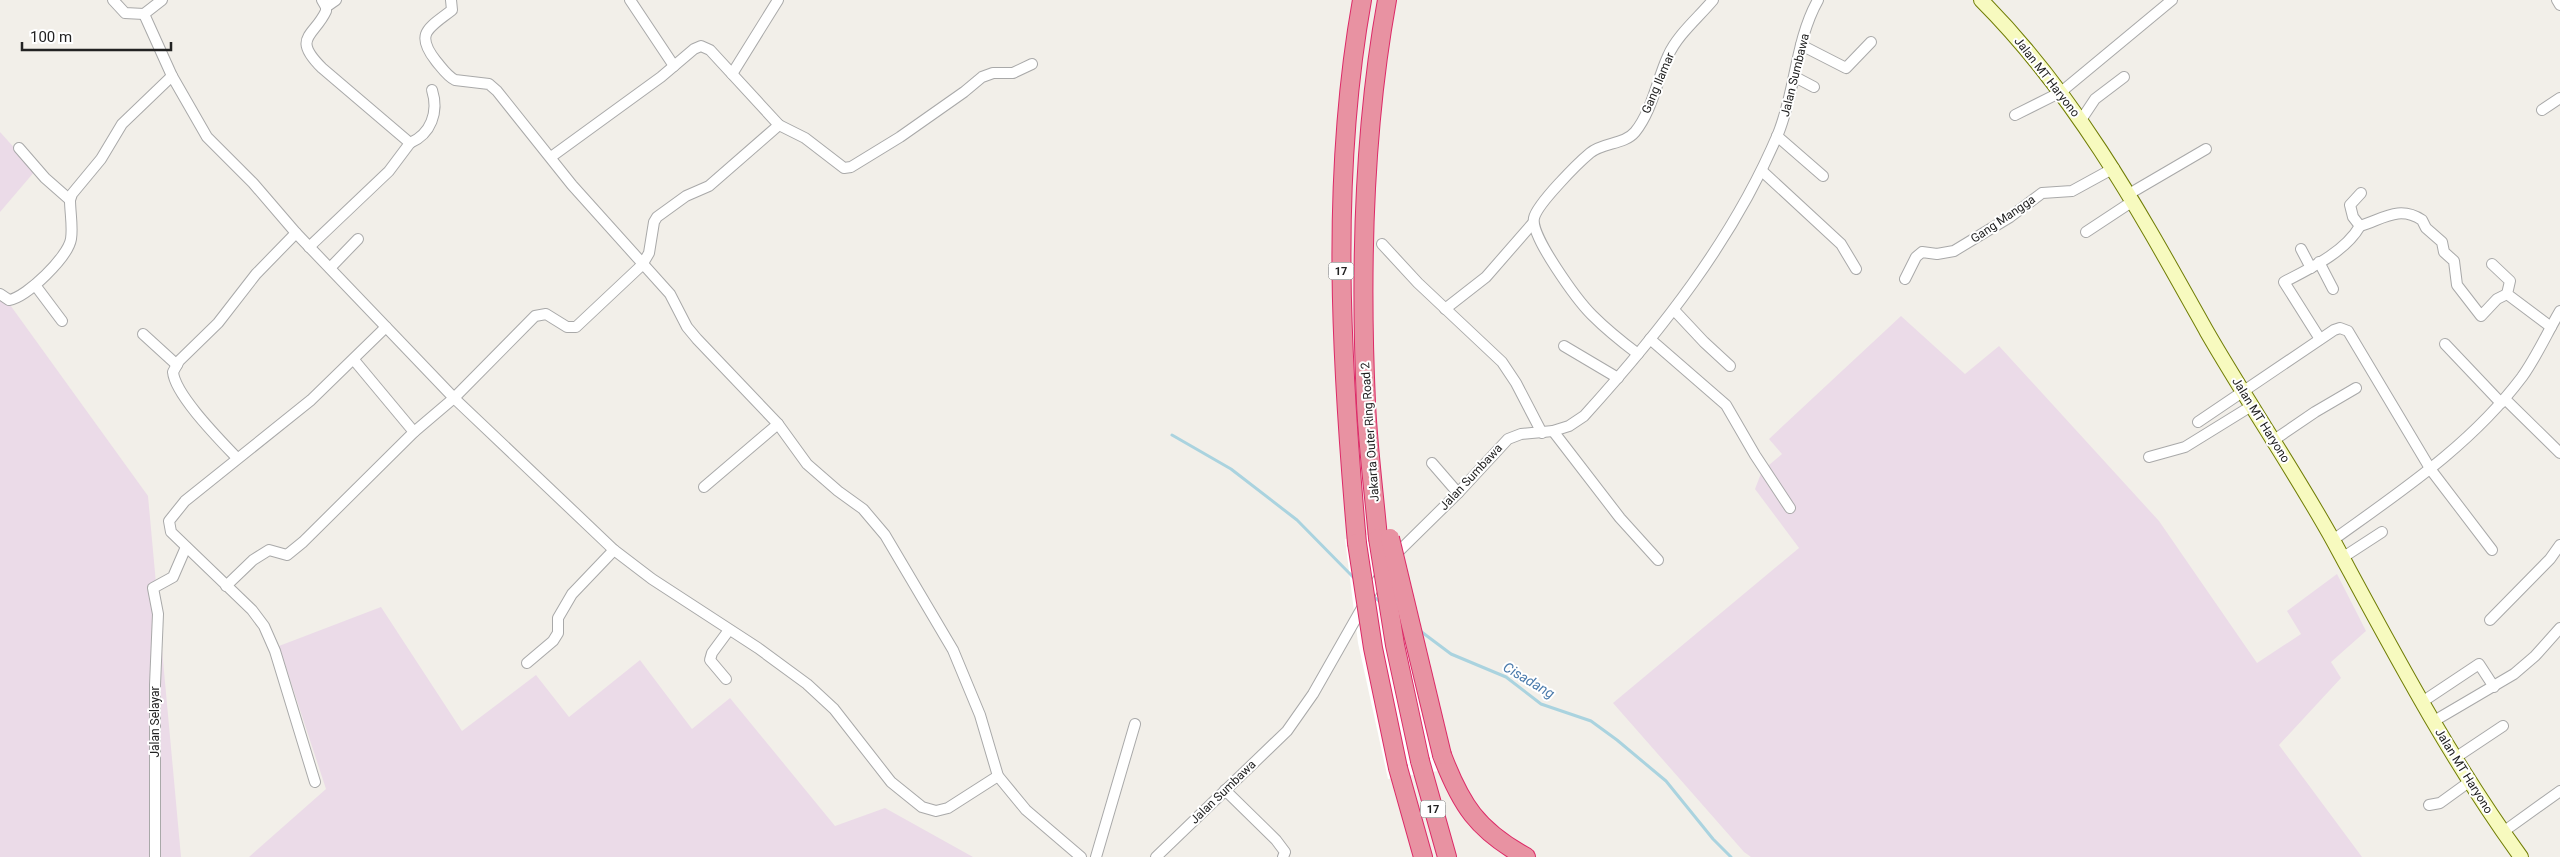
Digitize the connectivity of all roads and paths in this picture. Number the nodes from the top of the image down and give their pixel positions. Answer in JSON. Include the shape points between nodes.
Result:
{"nodes":[{"id":1,"x":113,"y":0,"type":"edge"},
{"id":2,"x":162,"y":0,"type":"edge"},
{"id":3,"x":336,"y":0,"type":"edge"},
{"id":4,"x":451,"y":0,"type":"edge"},
{"id":5,"x":630,"y":0,"type":"edge"},
{"id":6,"x":778,"y":0,"type":"edge"},
{"id":7,"x":1362,"y":0,"type":"edge"},
{"id":8,"x":1387,"y":0,"type":"edge"},
{"id":9,"x":1713,"y":0,"type":"edge"},
{"id":10,"x":1818,"y":0,"type":"edge"},
{"id":11,"x":1981,"y":0,"type":"edge"},
{"id":12,"x":2172,"y":0,"type":"edge"},
{"id":13,"x":2557,"y":0,"type":"edge"},
{"id":14,"x":324,"y":4,"type":"edge"},
{"id":15,"x":2560,"y":4,"type":"edge"},
{"id":16,"x":144,"y":14,"type":"junction"},
{"id":17,"x":1871,"y":42,"type":"dead end"},
{"id":18,"x":1801,"y":45,"type":"junction"},
{"id":19,"x":1032,"y":64,"type":"dead end"},
{"id":20,"x":674,"y":66,"type":"junction"},
{"id":21,"x":732,"y":74,"type":"junction"},
{"id":22,"x":172,"y":76,"type":"junction"},
{"id":23,"x":2124,"y":76,"type":"dead end"},
{"id":24,"x":1795,"y":77,"type":"junction"},
{"id":25,"x":1814,"y":87,"type":"dead end"},
{"id":26,"x":432,"y":90,"type":"dead end"},
{"id":27,"x":2061,"y":92,"type":"junction"},
{"id":28,"x":2560,"y":98,"type":"edge"},
{"id":29,"x":2542,"y":110,"type":"dead end"},
{"id":30,"x":2015,"y":115,"type":"dead end"},
{"id":31,"x":2081,"y":120,"type":"junction"},
{"id":32,"x":779,"y":125,"type":"junction"},
{"id":33,"x":1777,"y":136,"type":"junction"},
{"id":34,"x":410,"y":143,"type":"junction"},
{"id":35,"x":19,"y":148,"type":"dead end"},
{"id":36,"x":2206,"y":149,"type":"dead end"},
{"id":37,"x":551,"y":157,"type":"junction"},
{"id":38,"x":2114,"y":168,"type":"junction"},
{"id":39,"x":1762,"y":171,"type":"junction"},
{"id":40,"x":1822,"y":176,"type":"dead end"},
{"id":41,"x":2361,"y":193,"type":"dead end"},
{"id":42,"x":2131,"y":197,"type":"junction"},
{"id":43,"x":70,"y":200,"type":"junction"},
{"id":44,"x":1533,"y":223,"type":"junction"},
{"id":45,"x":2360,"y":226,"type":"junction"},
{"id":46,"x":2086,"y":232,"type":"dead end"},
{"id":47,"x":296,"y":233,"type":"junction"},
{"id":48,"x":358,"y":239,"type":"dead end"},
{"id":49,"x":1382,"y":244,"type":"dead end"},
{"id":50,"x":309,"y":247,"type":"junction"},
{"id":51,"x":2301,"y":249,"type":"dead end"},
{"id":52,"x":2492,"y":264,"type":"dead end"},
{"id":53,"x":642,"y":265,"type":"junction"},
{"id":54,"x":2315,"y":265,"type":"junction"},
{"id":55,"x":330,"y":268,"type":"junction"},
{"id":56,"x":1856,"y":268,"type":"dead end"},
{"id":57,"x":1905,"y":279,"type":"dead end"},
{"id":58,"x":35,"y":285,"type":"junction"},
{"id":59,"x":2333,"y":290,"type":"dead end"},
{"id":60,"x":0,"y":294,"type":"edge"},
{"id":61,"x":2507,"y":294,"type":"junction"},
{"id":62,"x":1445,"y":309,"type":"junction"},
{"id":63,"x":1674,"y":310,"type":"junction"},
{"id":64,"x":2560,"y":311,"type":"edge"},
{"id":65,"x":62,"y":321,"type":"dead end"},
{"id":66,"x":386,"y":327,"type":"junction"},
{"id":67,"x":2550,"y":327,"type":"junction"},
{"id":68,"x":143,"y":334,"type":"dead end"},
{"id":69,"x":1650,"y":339,"type":"junction"},
{"id":70,"x":2320,"y":339,"type":"junction"},
{"id":71,"x":2446,"y":344,"type":"dead end"},
{"id":72,"x":1564,"y":346,"type":"dead end"},
{"id":73,"x":1638,"y":354,"type":"junction"},
{"id":74,"x":354,"y":360,"type":"junction"},
{"id":75,"x":177,"y":364,"type":"junction"},
{"id":76,"x":1730,"y":366,"type":"dead end"},
{"id":77,"x":1618,"y":378,"type":"junction"},
{"id":78,"x":2356,"y":388,"type":"dead end"},
{"id":79,"x":2244,"y":392,"type":"junction"},
{"id":80,"x":454,"y":398,"type":"junction"},
{"id":81,"x":2503,"y":401,"type":"junction"},
{"id":82,"x":2253,"y":405,"type":"junction"},
{"id":83,"x":2198,"y":422,"type":"dead end"},
{"id":84,"x":778,"y":424,"type":"junction"},
{"id":85,"x":414,"y":432,"type":"junction"},
{"id":86,"x":1548,"y":432,"type":"junction"},
{"id":87,"x":2274,"y":440,"type":"junction"},
{"id":88,"x":2560,"y":453,"type":"edge"},
{"id":89,"x":2150,"y":457,"type":"dead end"},
{"id":90,"x":237,"y":458,"type":"junction"},
{"id":91,"x":1432,"y":463,"type":"dead end"},
{"id":92,"x":2430,"y":470,"type":"junction"},
{"id":93,"x":704,"y":488,"type":"dead end"},
{"id":94,"x":1458,"y":493,"type":"junction"},
{"id":95,"x":1790,"y":508,"type":"dead end"},
{"id":96,"x":2382,"y":532,"type":"dead end"},
{"id":97,"x":1384,"y":538,"type":"junction"},
{"id":98,"x":2333,"y":540,"type":"junction"},
{"id":99,"x":2560,"y":545,"type":"edge"},
{"id":100,"x":186,"y":547,"type":"junction"},
{"id":101,"x":614,"y":550,"type":"junction"},
{"id":102,"x":2492,"y":550,"type":"dead end"},
{"id":103,"x":2342,"y":558,"type":"junction"},
{"id":104,"x":1658,"y":560,"type":"dead end"},
{"id":105,"x":226,"y":586,"type":"junction"},
{"id":106,"x":2490,"y":620,"type":"dead end"},
{"id":107,"x":2560,"y":628,"type":"edge"},
{"id":108,"x":729,"y":630,"type":"junction"},
{"id":109,"x":526,"y":663,"type":"dead end"},
{"id":110,"x":726,"y":679,"type":"dead end"},
{"id":111,"x":2494,"y":688,"type":"junction"},
{"id":112,"x":2422,"y":702,"type":"junction"},
{"id":113,"x":2434,"y":721,"type":"junction"},
{"id":114,"x":1134,"y":724,"type":"dead end"},
{"id":115,"x":2503,"y":726,"type":"dead end"},
{"id":116,"x":2456,"y":758,"type":"junction"},
{"id":117,"x":998,"y":776,"type":"junction"},
{"id":118,"x":315,"y":782,"type":"dead end"},
{"id":119,"x":2469,"y":782,"type":"junction"},
{"id":120,"x":1225,"y":790,"type":"junction"},
{"id":121,"x":2560,"y":791,"type":"edge"},
{"id":122,"x":2429,"y":805,"type":"dead end"},
{"id":123,"x":2503,"y":832,"type":"junction"},
{"id":124,"x":2520,"y":856,"type":"edge"},
{"id":125,"x":155,"y":857,"type":"edge"},
{"id":126,"x":1081,"y":857,"type":"edge"},
{"id":127,"x":1096,"y":857,"type":"edge"},
{"id":128,"x":1156,"y":857,"type":"edge"},
{"id":129,"x":1283,"y":857,"type":"edge"},
{"id":130,"x":1423,"y":857,"type":"edge"},
{"id":131,"x":1447,"y":857,"type":"edge"},
{"id":132,"x":1526,"y":857,"type":"edge"}],
"edges":[{"from":1,"to":16,"type":"street","via":[[125,13]]},
{"from":2,"to":16,"type":"street"},
{"from":3,"to":14,"type":"street"},
{"from":4,"to":37,"type":"street","via":[[452,10],[426,32],[426,48],[455,80],[489,84],[494,88]]},
{"from":5,"to":20,"type":"street"},
{"from":6,"to":21,"type":"street"},
{"from":7,"to":130,"type":"highway","name":"Jakarta Outer Ring Road 2","number":"17","bridge":true,"via":[[1353,50],[1342,197],[1341,302],[1346,414],[1357,542],[1373,648],[1398,768]]},
{"from":8,"to":97,"type":"highway","name":"Jakarta Outer Ring Road 2","number":"17","via":[[1379,46],[1365,197],[1364,298],[1366,404]]},
{"from":9,"to":44,"type":"street","name":"Gang Ilamar","via":[[1670,51],[1640,123],[1630,136],[1591,152],[1540,207]]},
{"from":10,"to":18,"type":"street","name":"Jalan Sumbawa"},
{"from":11,"to":27,"type":"main road","name":"Jalan MT Haryono","via":[[2027,48]]},
{"from":12,"to":27,"type":"street"},
{"from":13,"to":15,"type":"street"},
{"from":14,"to":34,"type":"street","via":[[324,15],[307,38],[309,54]]},
{"from":16,"to":22,"type":"street"},
{"from":17,"to":18,"type":"street","via":[[1846,68]]},
{"from":18,"to":24,"type":"street","name":"Jalan Sumbawa"},
{"from":19,"to":32,"type":"street","via":[[1013,73],[993,73],[982,77],[900,137],[851,167],[841,167],[805,138]]},
{"from":20,"to":21,"type":"street","via":[[700,46],[710,50]]},
{"from":20,"to":37,"type":"street"},
{"from":21,"to":32,"type":"street"},
{"from":22,"to":43,"type":"street","via":[[122,124]]},
{"from":22,"to":47,"type":"street","via":[[208,137]]},
{"from":23,"to":31,"type":"street","via":[[2095,99]]},
{"from":24,"to":25,"type":"street"},
{"from":24,"to":33,"type":"street","name":"Jalan Sumbawa"},
{"from":26,"to":34,"type":"street","via":[[435,109],[431,124],[421,138]]},
{"from":27,"to":30,"type":"street"},
{"from":27,"to":31,"type":"main road","name":"Jalan MT Haryono"},
{"from":28,"to":29,"type":"street"},
{"from":31,"to":38,"type":"main road","name":"Jalan MT Haryono"},
{"from":32,"to":53,"type":"street","via":[[709,186],[686,196],[657,217],[652,246]]},
{"from":33,"to":39,"type":"street","name":"Jalan Sumbawa"},
{"from":33,"to":40,"type":"street"},
{"from":34,"to":50,"type":"street","via":[[389,171]]},
{"from":35,"to":43,"type":"street"},
{"from":36,"to":42,"type":"street"},
{"from":37,"to":53,"type":"street"},
{"from":38,"to":42,"type":"main road","name":"Jalan MT Haryono"},
{"from":38,"to":57,"type":"street","name":"Gang Mangga","via":[[2072,191],[2042,193],[1954,251],[1922,252]]},
{"from":39,"to":56,"type":"street","via":[[1841,244]]},
{"from":39,"to":63,"type":"street","name":"Jalan Sumbawa","via":[[1704,268]]},
{"from":41,"to":45,"type":"street","via":[[2350,205]]},
{"from":42,"to":46,"type":"street"},
{"from":42,"to":79,"type":"main road","name":"Jalan MT Haryono"},
{"from":43,"to":58,"type":"street","via":[[69,245]]},
{"from":44,"to":62,"type":"street","via":[[1486,277]]},
{"from":44,"to":73,"type":"street","via":[[1542,246],[1590,314]]},
{"from":45,"to":54,"type":"street","via":[[2355,235]]},
{"from":45,"to":61,"type":"street","via":[[2392,213],[2416,216],[2442,242],[2444,252],[2454,262],[2457,286],[2481,316],[2497,298]]},
{"from":47,"to":50,"type":"street"},
{"from":47,"to":75,"type":"street","via":[[256,274],[218,323]]},
{"from":48,"to":55,"type":"street"},
{"from":49,"to":62,"type":"street"},
{"from":50,"to":55,"type":"street"},
{"from":51,"to":54,"type":"street"},
{"from":52,"to":61,"type":"street","via":[[2510,281]]},
{"from":53,"to":80,"type":"street","via":[[576,327],[567,327],[546,314],[535,316]]},
{"from":53,"to":84,"type":"street","via":[[670,294],[686,327],[697,340]]},
{"from":54,"to":59,"type":"street"},
{"from":54,"to":70,"type":"street","via":[[2284,282]]},
{"from":55,"to":66,"type":"street"},
{"from":58,"to":60,"type":"street","via":[[14,299],[9,300]]},
{"from":58,"to":65,"type":"street"},
{"from":61,"to":67,"type":"street"},
{"from":62,"to":86,"type":"street","via":[[1502,362]]},
{"from":63,"to":69,"type":"street","name":"Jalan Sumbawa"},
{"from":63,"to":76,"type":"street"},
{"from":64,"to":67,"type":"street"},
{"from":66,"to":74,"type":"street"},
{"from":66,"to":80,"type":"street"},
{"from":67,"to":81,"type":"street","via":[[2534,359]]},
{"from":68,"to":75,"type":"street"},
{"from":69,"to":73,"type":"street","name":"Jalan Sumbawa"},
{"from":69,"to":95,"type":"street","via":[[1726,405]]},
{"from":70,"to":79,"type":"street"},
{"from":70,"to":92,"type":"street","via":[[2340,328],[2348,331]]},
{"from":71,"to":81,"type":"street"},
{"from":72,"to":77,"type":"street"},
{"from":73,"to":77,"type":"street","name":"Jalan Sumbawa"},
{"from":74,"to":85,"type":"street"},
{"from":74,"to":90,"type":"street","via":[[278,429]]},
{"from":75,"to":90,"type":"street","via":[[173,372],[177,384],[203,421]]},
{"from":77,"to":86,"type":"street","name":"Jalan Sumbawa","via":[[1579,420]]},
{"from":78,"to":87,"type":"street"},
{"from":79,"to":82,"type":"main road","name":"Jalan MT Haryono"},
{"from":79,"to":83,"type":"street"},
{"from":80,"to":85,"type":"street"},
{"from":80,"to":101,"type":"street"},
{"from":81,"to":88,"type":"street"},
{"from":81,"to":92,"type":"street","via":[[2469,437]]},
{"from":82,"to":87,"type":"main road","name":"Jalan MT Haryono"},
{"from":82,"to":89,"type":"street","via":[[2186,447]]},
{"from":84,"to":93,"type":"street"},
{"from":84,"to":117,"type":"street","via":[[812,468],[863,509],[885,535],[944,630],[980,715]]},
{"from":85,"to":105,"type":"street","via":[[287,555],[269,550],[261,553]]},
{"from":86,"to":94,"type":"street","name":"Jalan Sumbawa","via":[[1518,434],[1508,439]]},
{"from":86,"to":104,"type":"street"},
{"from":87,"to":98,"type":"main road","name":"Jalan MT Haryono"},
{"from":90,"to":100,"type":"street","via":[[171,515],[171,532]]},
{"from":91,"to":94,"type":"street"},
{"from":92,"to":98,"type":"street"},
{"from":92,"to":102,"type":"street"},
{"from":94,"to":120,"type":"street","name":"Jalan Sumbawa","via":[[1391,558],[1305,707],[1287,731]]},
{"from":96,"to":103,"type":"street"},
{"from":97,"to":131,"type":"highway","name":"Jakarta Outer Ring Road 2","number":"17","bridge":true,"via":[[1395,645],[1420,761]]},
{"from":97,"to":132,"type":"highway","bridge":true,"via":[[1442,755],[1456,792],[1476,820],[1502,844]]},
{"from":98,"to":103,"type":"main road","name":"Jalan MT Haryono"},
{"from":99,"to":106,"type":"street"},
{"from":100,"to":105,"type":"street"},
{"from":100,"to":125,"type":"street","name":"Jalan Selayar","via":[[173,577],[153,588],[158,614]]},
{"from":101,"to":108,"type":"street","via":[[652,580]]},
{"from":101,"to":109,"type":"street","via":[[572,594],[558,618],[558,633],[553,641]]},
{"from":103,"to":112,"type":"main road","name":"Jalan MT Haryono"},
{"from":105,"to":118,"type":"street","via":[[252,610],[268,634]]},
{"from":107,"to":111,"type":"street","via":[[2535,656]]},
{"from":108,"to":110,"type":"street","via":[[710,660]]},
{"from":108,"to":117,"type":"street","via":[[797,676],[825,700],[891,782],[922,807],[936,811],[948,808]]},
{"from":111,"to":112,"type":"street","via":[[2479,664]]},
{"from":111,"to":113,"type":"street"},
{"from":112,"to":113,"type":"main road","name":"Jalan MT Haryono"},
{"from":113,"to":116,"type":"main road","name":"Jalan MT Haryono"},
{"from":114,"to":127,"type":"street"},
{"from":115,"to":116,"type":"street"},
{"from":116,"to":119,"type":"main road","name":"Jalan MT Haryono"},
{"from":117,"to":126,"type":"street","via":[[1026,810]]},
{"from":119,"to":122,"type":"street","via":[[2440,803]]},
{"from":119,"to":123,"type":"main road","name":"Jalan MT Haryono"},
{"from":120,"to":128,"type":"street","name":"Jalan Sumbawa"},
{"from":120,"to":129,"type":"street","via":[[1276,840],[1285,852]]},
{"from":121,"to":123,"type":"street"},
{"from":123,"to":124,"type":"main road","name":"Jalan MT Haryono"}]}
